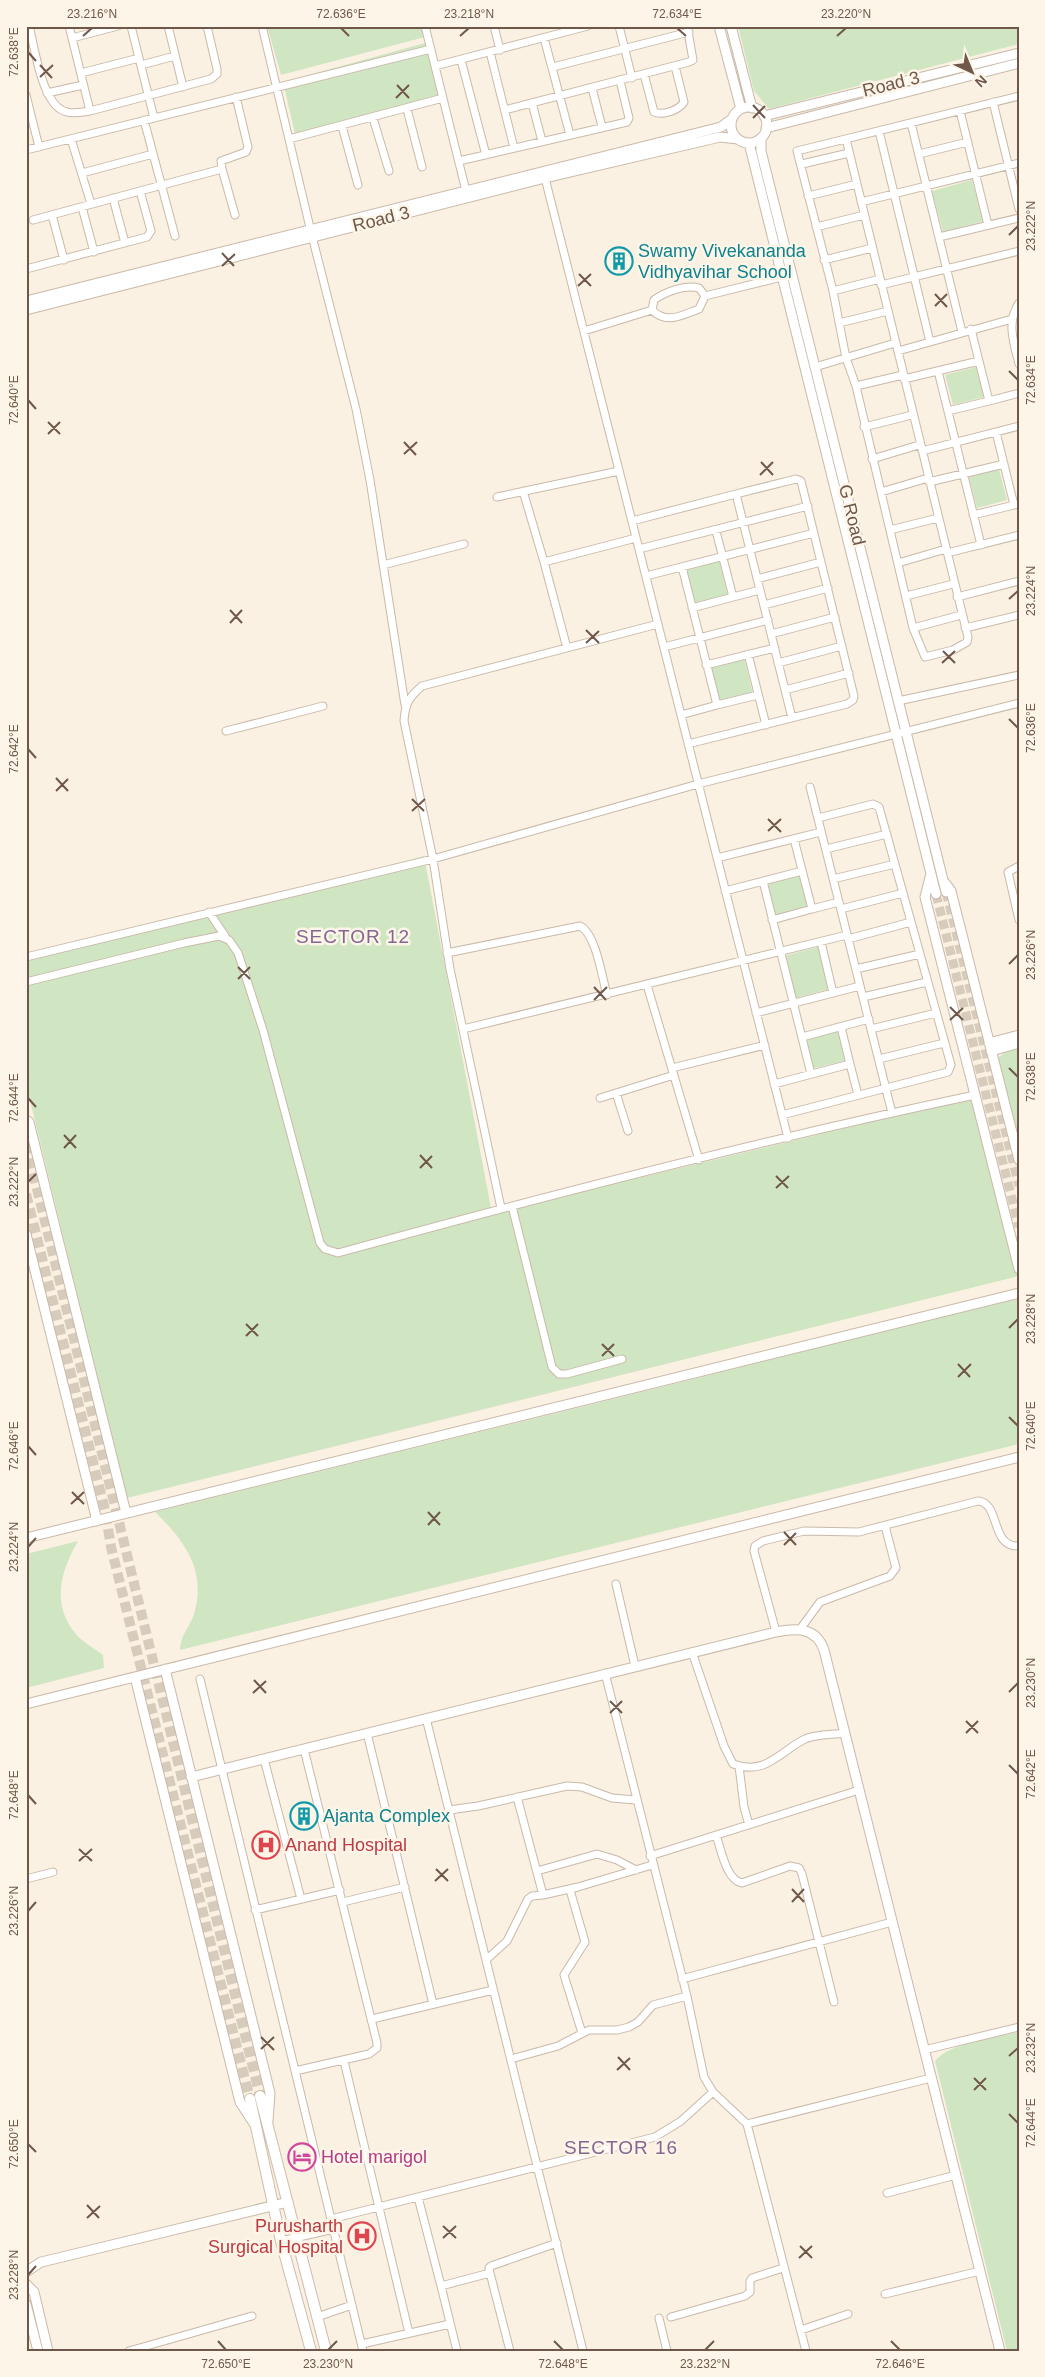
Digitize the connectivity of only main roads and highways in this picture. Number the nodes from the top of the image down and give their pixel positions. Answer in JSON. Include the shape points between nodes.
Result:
{"nodes":[{"id":1,"x":311,"y":2351,"type":"edge"},
{"id":2,"x":326,"y":2351,"type":"edge"}],
"edges":[{"from":1,"to":2,"type":"main road","via":[[273,2206],[256,2128],[255,2098],[268,2127]]}]}
